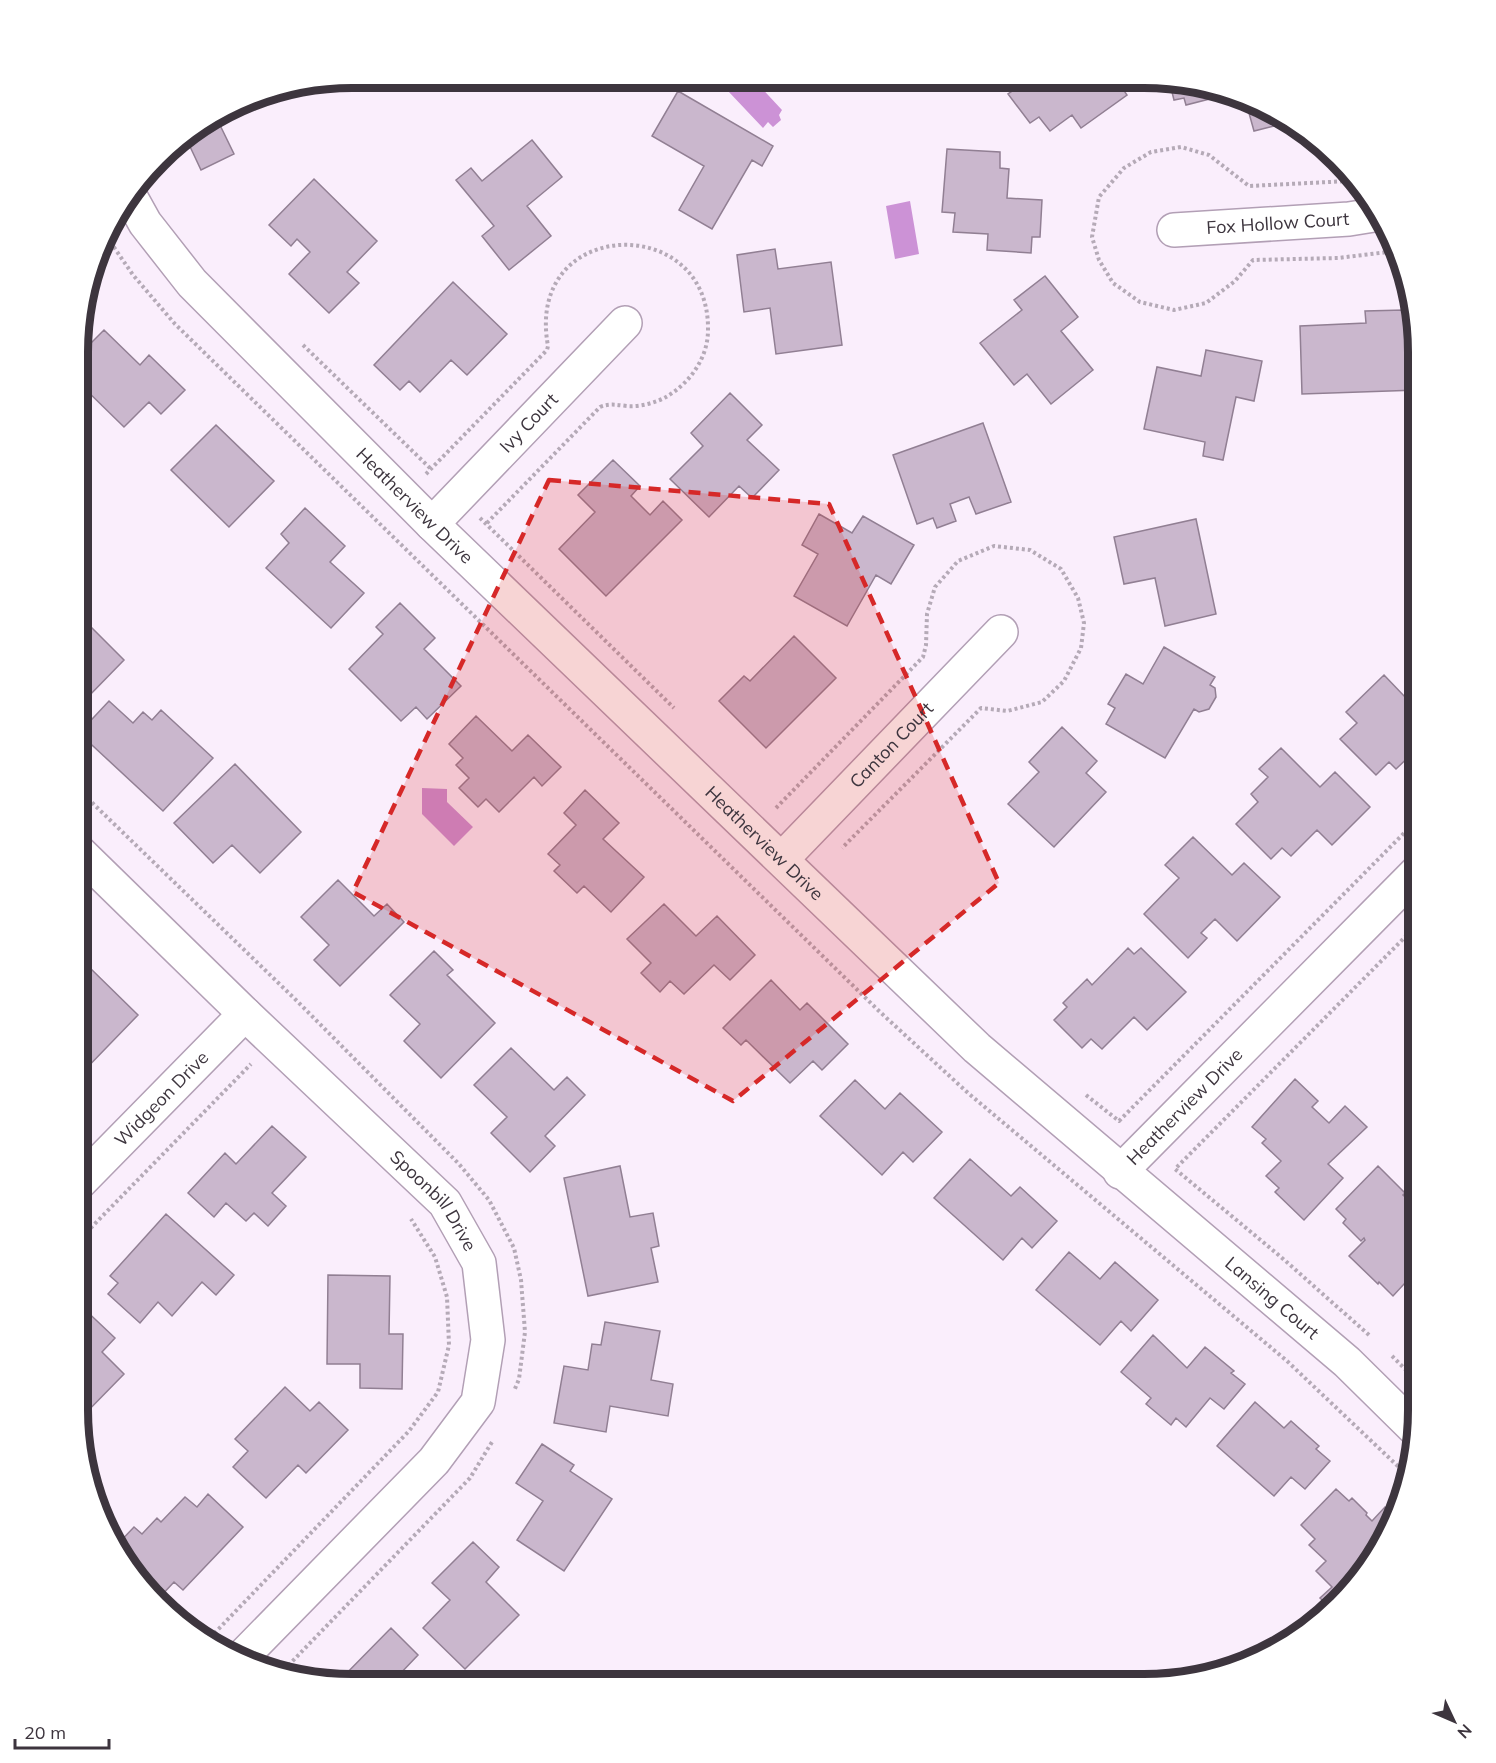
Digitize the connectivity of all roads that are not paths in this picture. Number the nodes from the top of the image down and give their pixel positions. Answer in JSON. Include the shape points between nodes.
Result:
{"nodes":[{"id":1,"x":134,"y":204,"type":"edge"},
{"id":2,"x":1369,"y":216,"type":"edge"},
{"id":3,"x":1174,"y":230,"type":"dead end"},
{"id":4,"x":625,"y":323,"type":"dead end"},
{"id":5,"x":432,"y":524,"type":"junction"},
{"id":6,"x":1001,"y":632,"type":"dead end"},
{"id":7,"x":782,"y":859,"type":"junction"},
{"id":8,"x":88,"y":861,"type":"edge"},
{"id":9,"x":1408,"y":881,"type":"edge"},
{"id":10,"x":245,"y":1014,"type":"junction"},
{"id":11,"x":1120,"y":1172,"type":"junction"},
{"id":12,"x":88,"y":1173,"type":"edge"},
{"id":13,"x":1407,"y":1422,"type":"edge"},
{"id":14,"x":247,"y":1652,"type":"edge"}],
"edges":[{"from":1,"to":5,"type":"street","name":"Heatherview Drive","via":[[192,283]]},
{"from":2,"to":3,"type":"street","name":"Fox Hollow Court"},
{"from":4,"to":5,"type":"street","name":"Ivy Court"},
{"from":5,"to":7,"type":"street","name":"Heatherview Drive"},
{"from":6,"to":7,"type":"street","name":"Canton Court"},
{"from":7,"to":11,"type":"street","name":"Heatherview Drive","via":[[977,1048]]},
{"from":8,"to":10,"type":"street","name":"Spoonbill Drive"},
{"from":9,"to":11,"type":"street","name":"Heatherview Drive"},
{"from":10,"to":12,"type":"street","name":"Widgeon Drive"},
{"from":10,"to":14,"type":"street","name":"Spoonbill Drive","via":[[445,1203],[479,1263],[488,1340],[478,1402],[434,1461]]},
{"from":11,"to":13,"type":"street","name":"Lansing Court","via":[[1347,1362]]}]}
